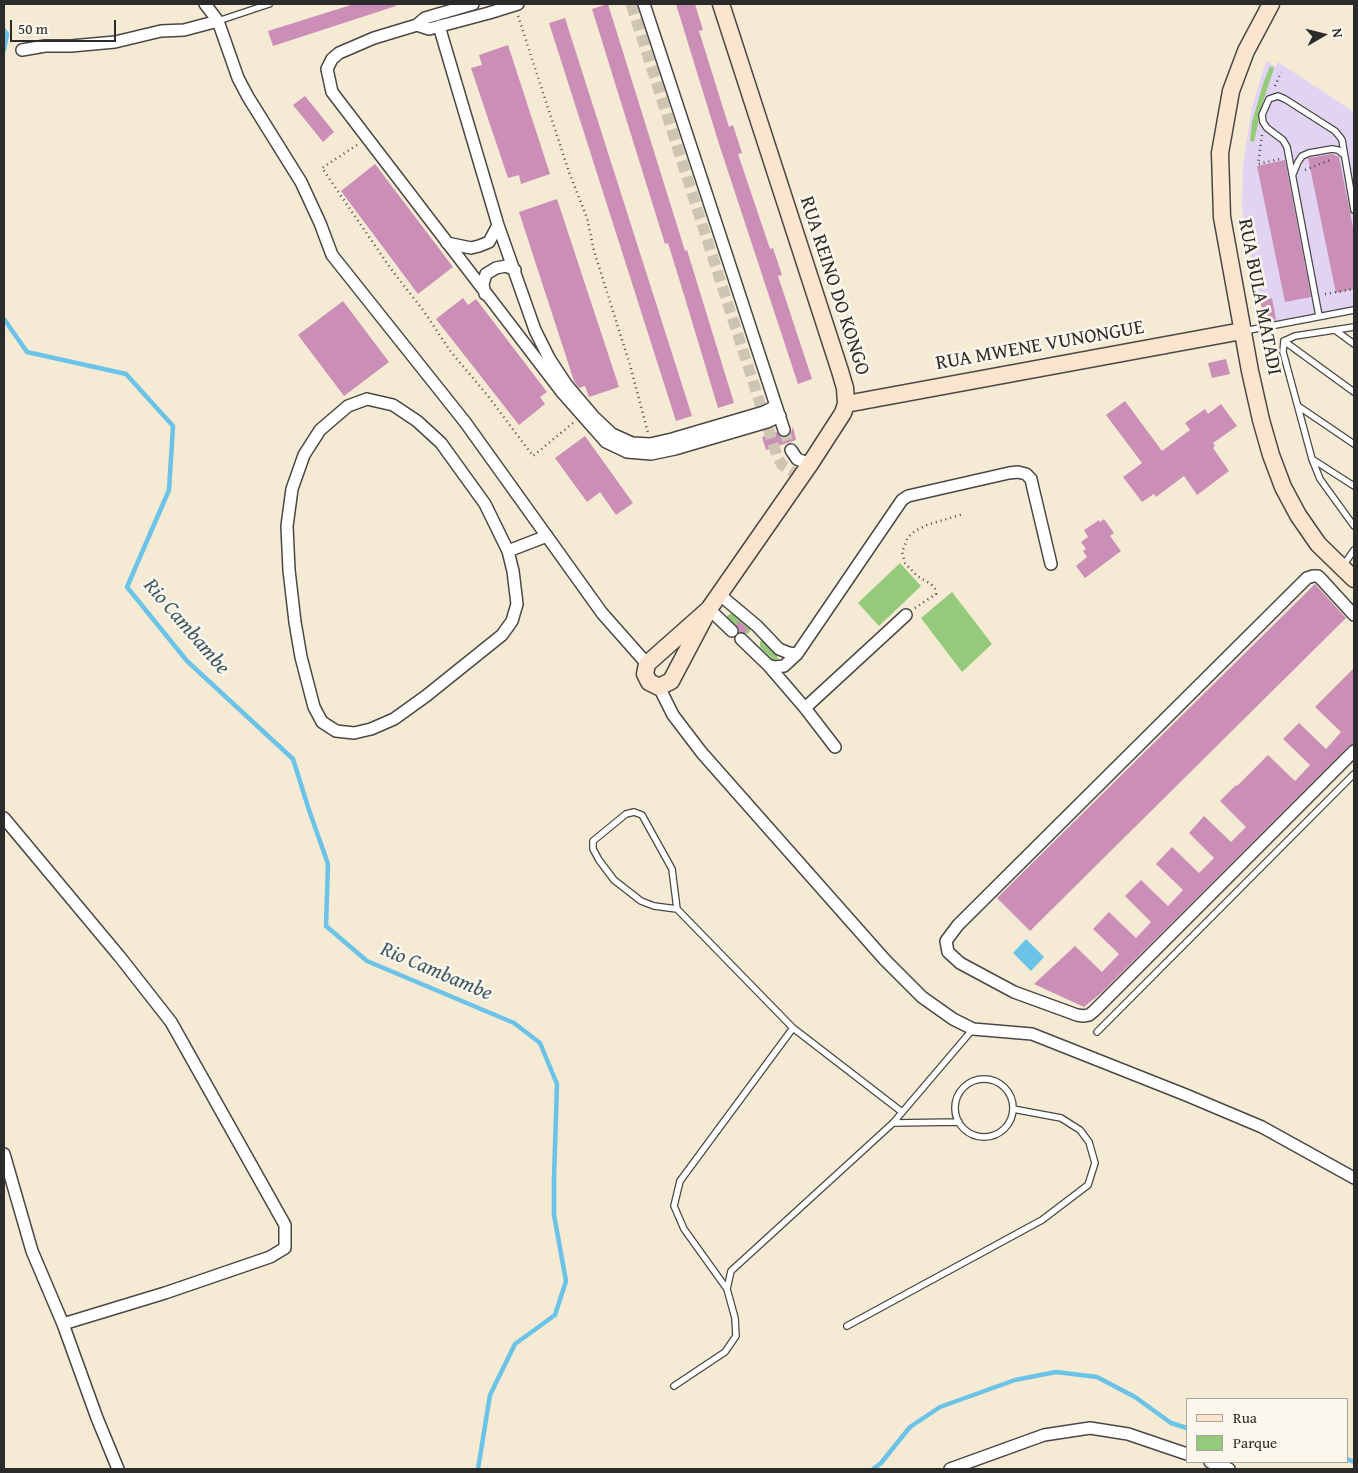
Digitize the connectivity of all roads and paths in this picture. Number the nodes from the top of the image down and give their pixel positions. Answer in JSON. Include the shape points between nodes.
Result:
{"nodes":[{"id":1,"x":205,"y":4,"type":"edge"},
{"id":2,"x":269,"y":4,"type":"edge"},
{"id":3,"x":473,"y":4,"type":"edge"},
{"id":4,"x":516,"y":4,"type":"edge"},
{"id":5,"x":644,"y":4,"type":"edge"},
{"id":6,"x":721,"y":4,"type":"edge"},
{"id":7,"x":1272,"y":4,"type":"edge"},
{"id":8,"x":218,"y":20,"type":"junction"},
{"id":9,"x":417,"y":25,"type":"junction"},
{"id":10,"x":439,"y":26,"type":"junction"},
{"id":11,"x":22,"y":50,"type":"dead end"},
{"id":12,"x":367,"y":138,"type":"junction"},
{"id":13,"x":1344,"y":155,"type":"junction"},
{"id":14,"x":1292,"y":175,"type":"junction"},
{"id":15,"x":1354,"y":210,"type":"edge"},
{"id":16,"x":498,"y":225,"type":"junction"},
{"id":17,"x":447,"y":243,"type":"junction"},
{"id":18,"x":515,"y":270,"type":"junction"},
{"id":19,"x":485,"y":294,"type":"junction"},
{"id":20,"x":1354,"y":310,"type":"edge"},
{"id":21,"x":1318,"y":316,"type":"junction"},
{"id":22,"x":1354,"y":327,"type":"edge"},
{"id":23,"x":1335,"y":330,"type":"junction"},
{"id":24,"x":1242,"y":331,"type":"junction"},
{"id":25,"x":1284,"y":341,"type":"junction"},
{"id":26,"x":1354,"y":344,"type":"edge"},
{"id":27,"x":1354,"y":392,"type":"edge"},
{"id":28,"x":846,"y":404,"type":"junction"},
{"id":29,"x":1298,"y":406,"type":"junction"},
{"id":30,"x":778,"y":411,"type":"junction"},
{"id":31,"x":581,"y":415,"type":"junction"},
{"id":32,"x":784,"y":430,"type":"tunnel mouth"},
{"id":33,"x":650,"y":444,"type":"junction"},
{"id":34,"x":1354,"y":444,"type":"edge"},
{"id":35,"x":791,"y":450,"type":"tunnel mouth"},
{"id":36,"x":1312,"y":459,"type":"junction"},
{"id":37,"x":810,"y":464,"type":"junction"},
{"id":38,"x":1354,"y":486,"type":"edge"},
{"id":39,"x":963,"y":514,"type":"dead end"},
{"id":40,"x":1354,"y":526,"type":"edge"},
{"id":41,"x":547,"y":536,"type":"junction"},
{"id":42,"x":1354,"y":550,"type":"edge"},
{"id":43,"x":508,"y":551,"type":"junction"},
{"id":44,"x":1051,"y":564,"type":"dead end"},
{"id":45,"x":1348,"y":573,"type":"edge"},
{"id":46,"x":720,"y":595,"type":"junction"},
{"id":47,"x":709,"y":610,"type":"junction"},
{"id":48,"x":906,"y":615,"type":"joint"},
{"id":49,"x":1354,"y":615,"type":"edge"},
{"id":50,"x":757,"y":626,"type":"junction"},
{"id":51,"x":739,"y":637,"type":"junction"},
{"id":52,"x":797,"y":654,"type":"junction"},
{"id":53,"x":647,"y":664,"type":"junction"},
{"id":54,"x":768,"y":666,"type":"junction"},
{"id":55,"x":659,"y":688,"type":"junction"},
{"id":56,"x":805,"y":708,"type":"junction"},
{"id":57,"x":835,"y":747,"type":"dead end"},
{"id":58,"x":1354,"y":752,"type":"edge"},
{"id":59,"x":1354,"y":774,"type":"edge"},
{"id":60,"x":4,"y":818,"type":"edge"},
{"id":61,"x":677,"y":909,"type":"junction"},
{"id":62,"x":792,"y":1028,"type":"junction"},
{"id":63,"x":974,"y":1029,"type":"junction"},
{"id":64,"x":1097,"y":1032,"type":"dead end"},
{"id":65,"x":1013,"y":1109,"type":"junction"},
{"id":66,"x":902,"y":1112,"type":"junction"},
{"id":67,"x":959,"y":1122,"type":"junction"},
{"id":68,"x":893,"y":1123,"type":"junction"},
{"id":69,"x":4,"y":1154,"type":"edge"},
{"id":70,"x":6,"y":1168,"type":"edge"},
{"id":71,"x":1354,"y":1178,"type":"edge"},
{"id":72,"x":727,"y":1289,"type":"junction"},
{"id":73,"x":63,"y":1324,"type":"junction"},
{"id":74,"x":846,"y":1326,"type":"dead end"},
{"id":75,"x":674,"y":1386,"type":"dead end"},
{"id":76,"x":1186,"y":1454,"type":"edge"},
{"id":77,"x":118,"y":1469,"type":"edge"},
{"id":78,"x":950,"y":1469,"type":"edge"}],
"edges":[{"from":1,"to":8,"type":"street"},
{"from":2,"to":8,"type":"lane"},
{"from":3,"to":9,"type":"street","via":[[425,18]]},
{"from":4,"to":10,"type":"street"},
{"from":4,"to":33,"type":"path","via":[[569,172],[587,218]]},
{"from":5,"to":30,"type":"street"},
{"from":6,"to":28,"type":"street","name":"RUA REINO DO KONGO","via":[[840,371]]},
{"from":7,"to":24,"type":"street","name":"RUA BULA MATADI","via":[[1246,51],[1231,91],[1220,153],[1222,216]]},
{"from":8,"to":11,"type":"street","via":[[184,30],[161,31],[116,42]]},
{"from":8,"to":41,"type":"street","via":[[238,78],[302,182],[332,256],[466,422]]},
{"from":9,"to":10,"type":"street","via":[[429,29]]},
{"from":9,"to":12,"type":"street","via":[[339,53],[327,69],[332,92]]},
{"from":10,"to":16,"type":"street"},
{"from":12,"to":17,"type":"street"},
{"from":12,"to":31,"type":"path","via":[[322,168],[451,352],[533,456]]},
{"from":13,"to":14,"type":"path"},
{"from":13,"to":14,"type":"lane","via":[[1332,149],[1309,153],[1302,156]]},
{"from":13,"to":14,"type":"lane","via":[[1342,140],[1335,131],[1285,99],[1271,97],[1262,115],[1263,122],[1287,147]]},
{"from":13,"to":15,"type":"lane"},
{"from":14,"to":21,"type":"lane"},
{"from":16,"to":17,"type":"street","via":[[489,242],[479,246],[471,248]]},
{"from":16,"to":18,"type":"street"},
{"from":17,"to":19,"type":"street"},
{"from":18,"to":19,"type":"street","via":[[506,266],[486,274]]},
{"from":18,"to":33,"type":"street","via":[[535,330],[566,384],[612,434],[632,443]]},
{"from":19,"to":31,"type":"street"},
{"from":20,"to":21,"type":"lane"},
{"from":21,"to":24,"type":"lane"},
{"from":22,"to":23,"type":"lane"},
{"from":23,"to":25,"type":"lane","via":[[1295,336]]},
{"from":23,"to":26,"type":"lane"},
{"from":24,"to":28,"type":"street","name":"RUA MWENE VUNONGUE"},
{"from":24,"to":45,"type":"street","name":"RUA BULA MATADI","via":[[1261,420],[1283,487],[1318,544]]},
{"from":25,"to":27,"type":"lane"},
{"from":25,"to":29,"type":"lane","via":[[1283,352]]},
{"from":28,"to":37,"type":"street","name":"RUA REINO DO KONGO","via":[[843,414]]},
{"from":29,"to":34,"type":"lane"},
{"from":29,"to":36,"type":"lane"},
{"from":30,"to":31,"type":"street","via":[[767,422],[651,454],[627,452],[606,442]]},
{"from":30,"to":32,"type":"street"},
{"from":30,"to":33,"type":"street","via":[[764,412]]},
{"from":35,"to":37,"type":"street","via":[[797,459]]},
{"from":36,"to":38,"type":"lane"},
{"from":36,"to":40,"type":"lane","via":[[1320,479]]},
{"from":37,"to":46,"type":"street","name":"RUA REINO DO KONGO"},
{"from":39,"to":48,"type":"path","via":[[915,530],[908,537],[902,552],[905,563],[916,576],[931,584],[936,594]]},
{"from":41,"to":43,"type":"street"},
{"from":41,"to":53,"type":"street","via":[[602,613]]},
{"from":42,"to":45,"type":"lane"},
{"from":43,"to":43,"type":"street","via":[[517,604],[512,621],[502,635],[394,719],[354,733],[336,731],[322,722],[314,707],[301,657],[289,570],[287,526],[292,489],[304,455],[320,430],[348,406],[367,400],[393,405],[417,421],[441,444],[485,504]]},
{"from":44,"to":52,"type":"street","via":[[1031,479],[1026,474],[1009,473],[908,496],[902,500]]},
{"from":46,"to":47,"type":"street","name":"RUA REINO DO KONGO"},
{"from":46,"to":50,"type":"street"},
{"from":47,"to":51,"type":"street"},
{"from":47,"to":53,"type":"street","name":"RUA REINO DO KONGO"},
{"from":47,"to":55,"type":"street","name":"RUA REINO DO KONGO","via":[[671,681]]},
{"from":48,"to":56,"type":"street"},
{"from":49,"to":58,"type":"street","via":[[1322,580],[1313,576],[1307,578],[958,925],[946,941],[948,952],[960,963],[1014,992],[1076,1015],[1089,1014]]},
{"from":50,"to":51,"type":"street","via":[[756,632]]},
{"from":50,"to":52,"type":"street","via":[[779,649]]},
{"from":51,"to":54,"type":"street"},
{"from":52,"to":54,"type":"street","via":[[784,666]]},
{"from":53,"to":55,"type":"street","via":[[644,674]]},
{"from":54,"to":56,"type":"street"},
{"from":55,"to":63,"type":"street","via":[[673,715],[702,753],[885,960],[922,997]]},
{"from":56,"to":57,"type":"street"},
{"from":59,"to":64,"type":"lane"},
{"from":60,"to":73,"type":"street","via":[[171,1022],[285,1225],[285,1248],[270,1258]]},
{"from":61,"to":61,"type":"lane","via":[[641,901],[614,880],[593,849],[593,841],[626,814],[642,815],[672,868]]},
{"from":61,"to":62,"type":"lane"},
{"from":62,"to":66,"type":"lane"},
{"from":62,"to":72,"type":"lane","via":[[680,1181],[674,1206],[684,1229]]},
{"from":63,"to":66,"type":"lane"},
{"from":63,"to":71,"type":"street","via":[[1041,1037],[1262,1128]]},
{"from":65,"to":67,"type":"lane","via":[[1008,1126],[993,1136],[974,1136]]},
{"from":65,"to":67,"type":"lane","via":[[1012,1100],[1002,1085],[985,1079],[975,1081],[966,1086],[958,1098],[956,1113]]},
{"from":65,"to":74,"type":"lane","via":[[1062,1118],[1080,1130],[1089,1142],[1095,1163],[1088,1185],[1042,1220]]},
{"from":66,"to":68,"type":"lane"},
{"from":67,"to":68,"type":"lane"},
{"from":68,"to":72,"type":"lane","via":[[731,1271]]},
{"from":69,"to":70,"type":"street"},
{"from":70,"to":73,"type":"street","via":[[32,1251]]},
{"from":72,"to":75,"type":"lane","via":[[736,1336],[724,1352]]},
{"from":73,"to":77,"type":"street"},
{"from":76,"to":78,"type":"street","via":[[1128,1434],[1090,1428],[1044,1435]]}]}
